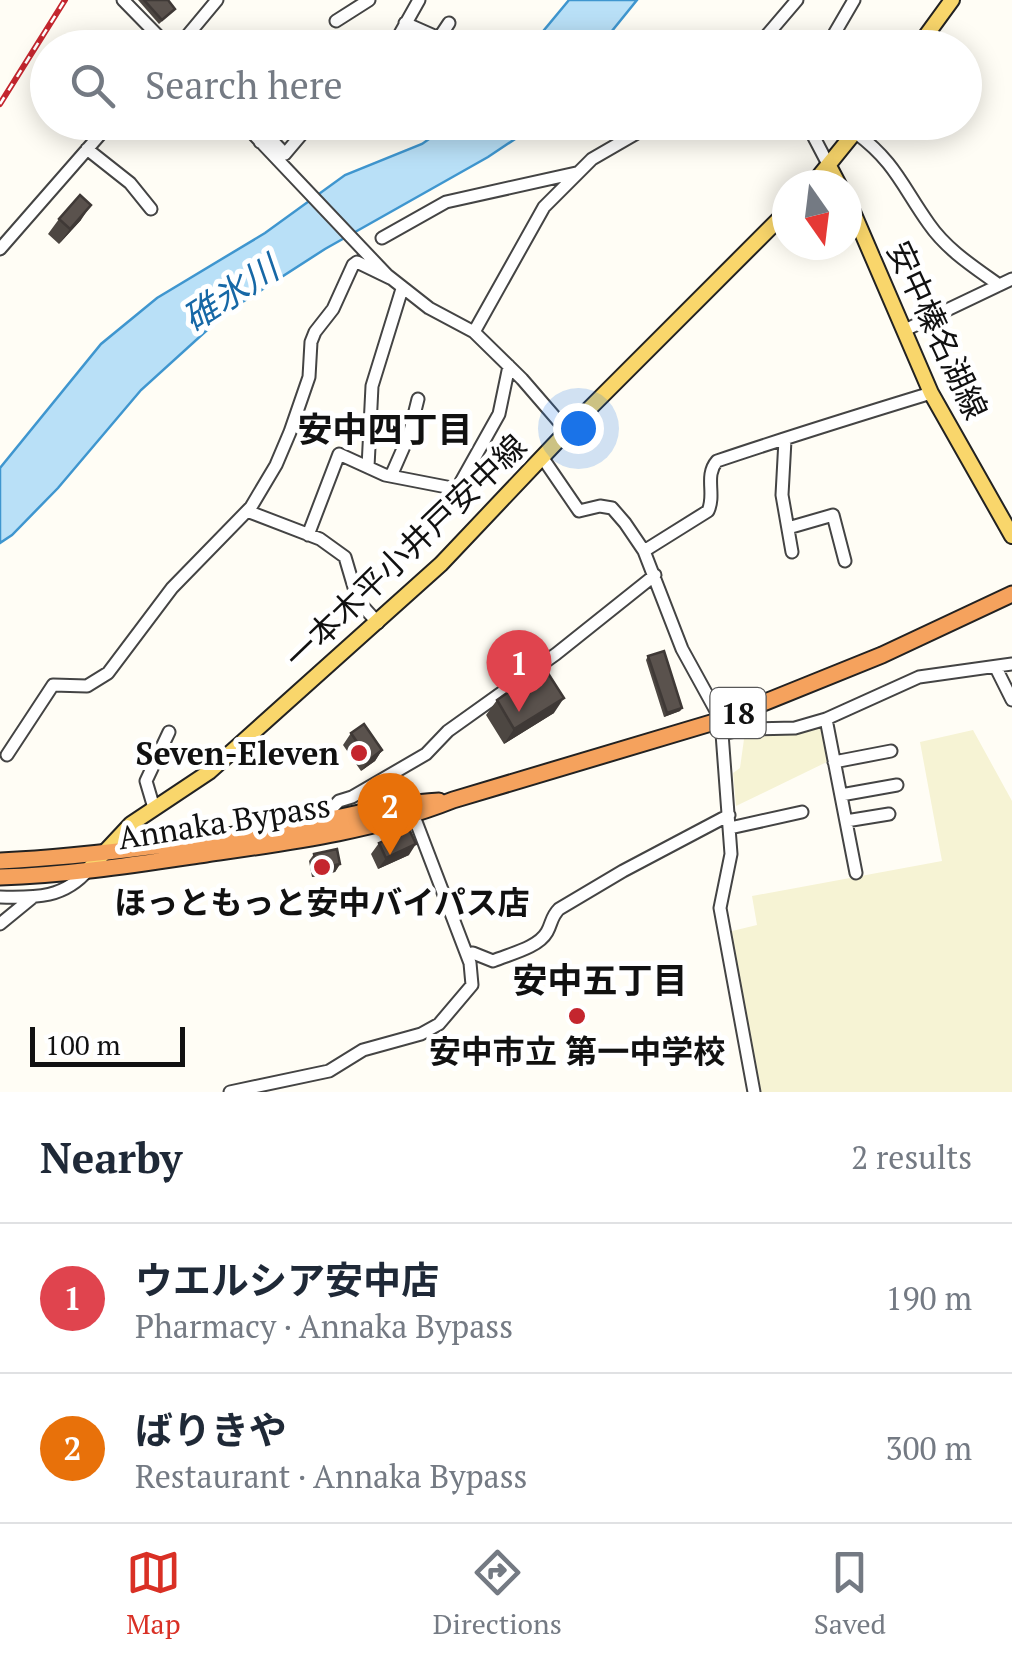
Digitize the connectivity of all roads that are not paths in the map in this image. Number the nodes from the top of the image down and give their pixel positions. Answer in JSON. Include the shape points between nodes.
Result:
{"nodes":[{"id":1,"x":123,"y":0,"type":"edge"},
{"id":2,"x":217,"y":0,"type":"edge"},
{"id":3,"x":369,"y":0,"type":"edge"},
{"id":4,"x":420,"y":0,"type":"edge"},
{"id":5,"x":798,"y":0,"type":"edge"},
{"id":6,"x":854,"y":0,"type":"edge"},
{"id":7,"x":952,"y":0,"type":"edge"},
{"id":8,"x":336,"y":21,"type":"dead end"},
{"id":9,"x":405,"y":23,"type":"junction"},
{"id":10,"x":449,"y":23,"type":"dead end"},
{"id":11,"x":154,"y":30,"type":"edge"},
{"id":12,"x":190,"y":30,"type":"edge"},
{"id":13,"x":401,"y":30,"type":"edge"},
{"id":14,"x":420,"y":30,"type":"edge"},
{"id":15,"x":444,"y":30,"type":"edge"},
{"id":16,"x":772,"y":30,"type":"edge"},
{"id":17,"x":836,"y":30,"type":"edge"},
{"id":18,"x":930,"y":30,"type":"edge"},
{"id":19,"x":95,"y":140,"type":"edge"},
{"id":20,"x":266,"y":140,"type":"edge"},
{"id":21,"x":267,"y":140,"type":"edge"},
{"id":22,"x":297,"y":140,"type":"edge"},
{"id":23,"x":625,"y":140,"type":"edge"},
{"id":24,"x":816,"y":140,"type":"edge"},
{"id":25,"x":851,"y":140,"type":"edge"},
{"id":26,"x":870,"y":140,"type":"edge"},
{"id":27,"x":87,"y":149,"type":"junction"},
{"id":28,"x":830,"y":166,"type":"junction"},
{"id":29,"x":826,"y":170,"type":"edge"},
{"id":30,"x":832,"y":170,"type":"edge"},
{"id":31,"x":576,"y":173,"type":"junction"},
{"id":32,"x":150,"y":209,"type":"dead end"},
{"id":33,"x":772,"y":226,"type":"edge"},
{"id":34,"x":862,"y":232,"type":"edge"},
{"id":35,"x":382,"y":238,"type":"dead end"},
{"id":36,"x":0,"y":249,"type":"edge"},
{"id":37,"x":390,"y":278,"type":"junction"},
{"id":38,"x":1006,"y":282,"type":"edge"},
{"id":39,"x":402,"y":288,"type":"junction"},
{"id":40,"x":905,"y":330,"type":"junction"},
{"id":41,"x":474,"y":332,"type":"junction"},
{"id":42,"x":509,"y":366,"type":"junction"},
{"id":43,"x":931,"y":393,"type":"junction"},
{"id":44,"x":418,"y":399,"type":"dead end"},
{"id":45,"x":567,"y":431,"type":"junction"},
{"id":46,"x":785,"y":440,"type":"junction"},
{"id":47,"x":542,"y":458,"type":"junction"},
{"id":48,"x":368,"y":467,"type":"junction"},
{"id":49,"x":391,"y":476,"type":"junction"},
{"id":50,"x":247,"y":511,"type":"junction"},
{"id":51,"x":788,"y":528,"type":"junction"},
{"id":52,"x":308,"y":534,"type":"junction"},
{"id":53,"x":1012,"y":536,"type":"edge"},
{"id":54,"x":644,"y":551,"type":"junction"},
{"id":55,"x":792,"y":552,"type":"dead end"},
{"id":56,"x":844,"y":561,"type":"dead end"},
{"id":57,"x":655,"y":575,"type":"junction"},
{"id":58,"x":1012,"y":594,"type":"edge"},
{"id":59,"x":378,"y":623,"type":"junction"},
{"id":60,"x":1012,"y":664,"type":"edge"},
{"id":61,"x":996,"y":668,"type":"junction"},
{"id":62,"x":1012,"y":700,"type":"edge"},
{"id":63,"x":826,"y":719,"type":"junction"},
{"id":64,"x":721,"y":727,"type":"junction"},
{"id":65,"x":170,"y":732,"type":"dead end"},
{"id":66,"x":890,"y":751,"type":"dead end"},
{"id":67,"x":7,"y":755,"type":"dead end"},
{"id":68,"x":834,"y":762,"type":"junction"},
{"id":69,"x":897,"y":785,"type":"dead end"},
{"id":70,"x":841,"y":795,"type":"junction"},
{"id":71,"x":154,"y":808,"type":"junction"},
{"id":72,"x":411,"y":809,"type":"junction"},
{"id":73,"x":802,"y":812,"type":"dead end"},
{"id":74,"x":889,"y":814,"type":"dead end"},
{"id":75,"x":846,"y":820,"type":"junction"},
{"id":76,"x":320,"y":821,"type":"junction"},
{"id":77,"x":730,"y":821,"type":"junction"},
{"id":78,"x":105,"y":851,"type":"junction"},
{"id":79,"x":0,"y":861,"type":"edge"},
{"id":80,"x":89,"y":869,"type":"junction"},
{"id":81,"x":856,"y":873,"type":"dead end"},
{"id":82,"x":0,"y":877,"type":"edge"},
{"id":83,"x":33,"y":897,"type":"junction"},
{"id":84,"x":0,"y":898,"type":"edge"},
{"id":85,"x":0,"y":924,"type":"edge"},
{"id":86,"x":468,"y":954,"type":"junction"},
{"id":87,"x":233,"y":1092,"type":"edge"},
{"id":88,"x":754,"y":1092,"type":"edge"}],
"edges":[{"from":1,"to":11,"type":"street"},
{"from":2,"to":12,"type":"street"},
{"from":3,"to":8,"type":"street"},
{"from":4,"to":9,"type":"street"},
{"from":5,"to":16,"type":"street"},
{"from":6,"to":17,"type":"street"},
{"from":7,"to":18,"type":"main road"},
{"from":9,"to":13,"type":"street"},
{"from":9,"to":14,"type":"street"},
{"from":10,"to":15,"type":"street"},
{"from":19,"to":27,"type":"street"},
{"from":20,"to":37,"type":"street"},
{"from":21,"to":22,"type":"street","via":[[285,154]]},
{"from":23,"to":31,"type":"street"},
{"from":24,"to":28,"type":"street"},
{"from":25,"to":28,"type":"main road"},
{"from":26,"to":38,"type":"street","via":[[957,255]]},
{"from":27,"to":32,"type":"street","via":[[130,183]]},
{"from":27,"to":36,"type":"street"},
{"from":28,"to":29,"type":"main road"},
{"from":28,"to":30,"type":"main road"},
{"from":31,"to":35,"type":"street","via":[[446,202]]},
{"from":31,"to":41,"type":"street","via":[[544,206]]},
{"from":33,"to":45,"type":"main road","name":"一本木平小井戸安中線"},
{"from":34,"to":40,"type":"main road","name":"安中榛名湖線"},
{"from":37,"to":39,"type":"street"},
{"from":37,"to":50,"type":"street","via":[[352,265],[311,342],[309,377],[276,466]]},
{"from":38,"to":40,"type":"street"},
{"from":39,"to":41,"type":"street"},
{"from":39,"to":48,"type":"street","via":[[372,386]]},
{"from":40,"to":43,"type":"main road","name":"安中榛名湖線"},
{"from":41,"to":42,"type":"street"},
{"from":42,"to":45,"type":"street"},
{"from":42,"to":49,"type":"street","via":[[499,414],[456,488]]},
{"from":43,"to":46,"type":"street"},
{"from":43,"to":53,"type":"main road","name":"安中榛名湖線"},
{"from":44,"to":49,"type":"street"},
{"from":45,"to":47,"type":"main road","name":"一本木平小井戸安中線"},
{"from":46,"to":51,"type":"street"},
{"from":46,"to":54,"type":"street","via":[[717,461],[708,510]]},
{"from":47,"to":54,"type":"street","via":[[579,511],[612,508]]},
{"from":47,"to":59,"type":"main road","name":"一本木平小井戸安中線"},
{"from":48,"to":49,"type":"street"},
{"from":48,"to":52,"type":"street","via":[[339,454]]},
{"from":50,"to":52,"type":"street"},
{"from":50,"to":67,"type":"street","via":[[172,588],[108,673],[87,686],[53,685]]},
{"from":51,"to":55,"type":"street"},
{"from":51,"to":56,"type":"street","via":[[833,516]]},
{"from":52,"to":59,"type":"street","via":[[346,558],[358,601]]},
{"from":54,"to":57,"type":"street"},
{"from":57,"to":64,"type":"street"},
{"from":57,"to":76,"type":"street","via":[[426,754],[339,801]]},
{"from":58,"to":64,"type":"highway","name":"Annaka Bypass","number":"18"},
{"from":59,"to":71,"type":"main road","name":"一本木平小井戸安中線","via":[[209,772]]},
{"from":60,"to":61,"type":"street"},
{"from":61,"to":62,"type":"street"},
{"from":61,"to":63,"type":"street","via":[[919,677]]},
{"from":63,"to":64,"type":"street","via":[[795,728]]},
{"from":63,"to":68,"type":"street"},
{"from":64,"to":72,"type":"highway","name":"Annaka Bypass","number":"18"},
{"from":64,"to":77,"type":"street"},
{"from":65,"to":71,"type":"street","via":[[146,780]]},
{"from":66,"to":68,"type":"street"},
{"from":68,"to":70,"type":"street"},
{"from":69,"to":70,"type":"street"},
{"from":70,"to":75,"type":"street"},
{"from":71,"to":78,"type":"main road","name":"一本木平小井戸安中線"},
{"from":72,"to":76,"type":"highway","name":"Annaka Bypass","number":"18"},
{"from":72,"to":80,"type":"highway","name":"Annaka Bypass","number":"18","via":[[309,839]]},
{"from":72,"to":86,"type":"street"},
{"from":73,"to":77,"type":"street"},
{"from":74,"to":75,"type":"street"},
{"from":75,"to":81,"type":"street"},
{"from":76,"to":78,"type":"highway","name":"Annaka Bypass","number":"18"},
{"from":77,"to":86,"type":"street","via":[[559,909],[535,944],[493,961]]},
{"from":77,"to":88,"type":"street","via":[[720,908]]},
{"from":78,"to":79,"type":"highway","name":"Annaka Bypass","number":"18"},
{"from":78,"to":80,"type":"main road","name":"一本木平小井戸安中線"},
{"from":80,"to":82,"type":"highway","name":"Annaka Bypass","number":"18"},
{"from":80,"to":83,"type":"street","via":[[64,891]]},
{"from":83,"to":84,"type":"street"},
{"from":83,"to":85,"type":"street"},
{"from":86,"to":87,"type":"street","via":[[472,985],[439,1024],[363,1050],[329,1070]]}]}
